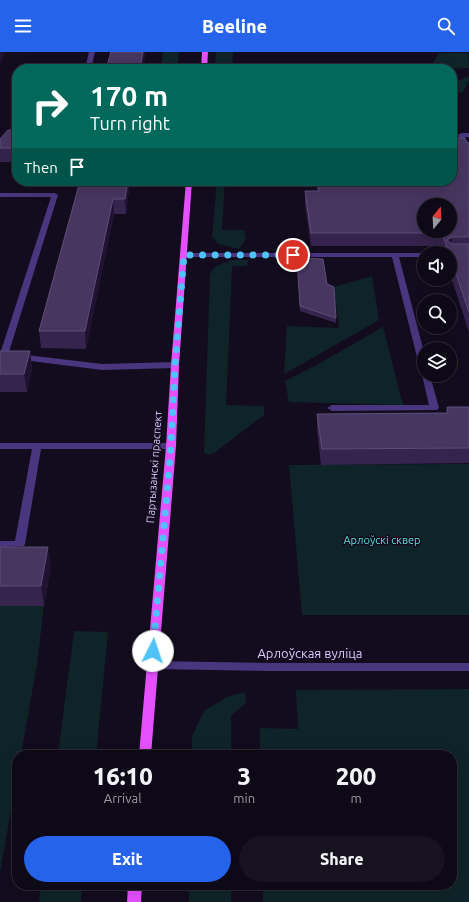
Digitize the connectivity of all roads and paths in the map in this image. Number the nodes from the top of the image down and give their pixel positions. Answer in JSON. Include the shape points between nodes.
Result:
{"nodes":[{"id":1,"x":92,"y":52,"type":"edge"},
{"id":2,"x":205,"y":52,"type":"edge"},
{"id":3,"x":89,"y":64,"type":"edge"},
{"id":4,"x":204,"y":64,"type":"edge"},
{"id":5,"x":457,"y":134,"type":"edge"},
{"id":6,"x":461,"y":135,"type":"junction"},
{"id":7,"x":469,"y":135,"type":"edge"},
{"id":8,"x":469,"y":153,"type":"edge"},
{"id":9,"x":189,"y":186,"type":"edge"},
{"id":10,"x":0,"y":195,"type":"edge"},
{"id":11,"x":184,"y":255,"type":"junction"},
{"id":12,"x":417,"y":255,"type":"edge"},
{"id":13,"x":395,"y":256,"type":"junction"},
{"id":14,"x":417,"y":342,"type":"edge"},
{"id":15,"x":2,"y":355,"type":"edge"},
{"id":16,"x":175,"y":365,"type":"junction"},
{"id":17,"x":428,"y":382,"type":"edge"},
{"id":18,"x":332,"y":408,"type":"dead end"},
{"id":19,"x":0,"y":446,"type":"edge"},
{"id":20,"x":37,"y":446,"type":"junction"},
{"id":21,"x":171,"y":446,"type":"junction"},
{"id":22,"x":0,"y":544,"type":"edge"},
{"id":23,"x":152,"y":665,"type":"junction"},
{"id":24,"x":469,"y":667,"type":"edge"},
{"id":25,"x":145,"y":750,"type":"edge"},
{"id":26,"x":135,"y":890,"type":"edge"},
{"id":27,"x":134,"y":902,"type":"edge"}],
"edges":[{"from":1,"to":3,"type":"street"},
{"from":2,"to":4,"type":"main road"},
{"from":5,"to":6,"type":"street"},
{"from":6,"to":7,"type":"street"},
{"from":6,"to":8,"type":"street"},
{"from":9,"to":11,"type":"main road","name":"Партызанскі праспект"},
{"from":10,"to":15,"type":"street","via":[[54,195]]},
{"from":11,"to":13,"type":"street"},
{"from":11,"to":16,"type":"main road","name":"Партызанскі праспект"},
{"from":12,"to":13,"type":"street"},
{"from":13,"to":14,"type":"street"},
{"from":15,"to":16,"type":"street","via":[[102,368]]},
{"from":16,"to":21,"type":"main road","name":"Партызанскі праспект"},
{"from":17,"to":18,"type":"street","via":[[434,408]]},
{"from":19,"to":20,"type":"street"},
{"from":20,"to":21,"type":"street"},
{"from":20,"to":22,"type":"street","via":[[20,544]]},
{"from":21,"to":23,"type":"main road","name":"Партызанскі праспект"},
{"from":23,"to":24,"type":"street","name":"Арлоўская вуліца"},
{"from":23,"to":25,"type":"main road","name":"Партызанскі праспект"},
{"from":26,"to":27,"type":"main road"}]}
